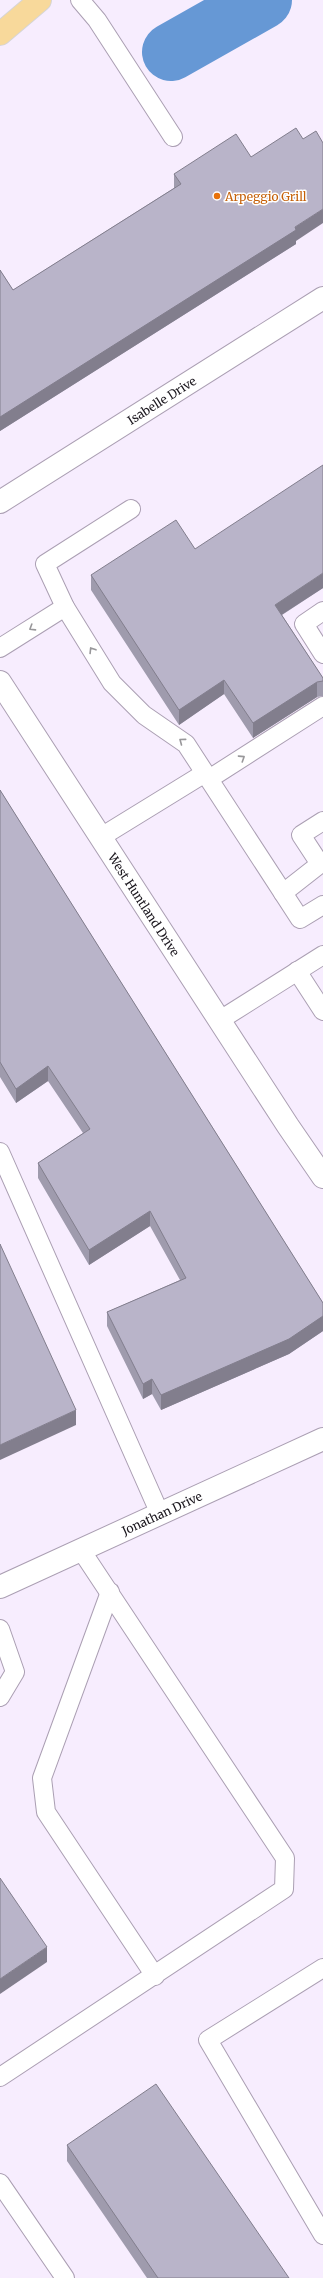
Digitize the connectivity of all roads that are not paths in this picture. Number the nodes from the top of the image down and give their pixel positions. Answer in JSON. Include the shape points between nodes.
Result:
{"nodes":[{"id":1,"x":40,"y":0,"type":"edge"},
{"id":2,"x":80,"y":0,"type":"edge"},
{"id":3,"x":0,"y":34,"type":"edge"},
{"id":4,"x":173,"y":137,"type":"dead end"},
{"id":5,"x":323,"y":298,"type":"edge"},
{"id":6,"x":0,"y":502,"type":"edge"},
{"id":7,"x":131,"y":509,"type":"dead end"},
{"id":8,"x":65,"y":607,"type":"junction"},
{"id":9,"x":323,"y":611,"type":"edge"},
{"id":10,"x":0,"y":648,"type":"edge"},
{"id":11,"x":323,"y":654,"type":"edge"},
{"id":12,"x":0,"y":682,"type":"edge"},
{"id":13,"x":323,"y":706,"type":"edge"},
{"id":14,"x":207,"y":776,"type":"junction"},
{"id":15,"x":323,"y":821,"type":"edge"},
{"id":16,"x":101,"y":838,"type":"junction"},
{"id":17,"x":282,"y":893,"type":"junction"},
{"id":18,"x":321,"y":910,"type":"edge"},
{"id":19,"x":323,"y":955,"type":"edge"},
{"id":20,"x":297,"y":971,"type":"junction"},
{"id":21,"x":323,"y":1011,"type":"edge"},
{"id":22,"x":220,"y":1020,"type":"junction"},
{"id":23,"x":0,"y":1152,"type":"edge"},
{"id":24,"x":321,"y":1171,"type":"edge"},
{"id":25,"x":323,"y":1439,"type":"edge"},
{"id":26,"x":160,"y":1514,"type":"junction"},
{"id":27,"x":81,"y":1550,"type":"junction"},
{"id":28,"x":0,"y":1587,"type":"edge"},
{"id":29,"x":110,"y":1592,"type":"junction"},
{"id":30,"x":0,"y":1629,"type":"edge"},
{"id":31,"x":0,"y":1697,"type":"edge"},
{"id":32,"x":323,"y":1968,"type":"edge"},
{"id":33,"x":155,"y":1976,"type":"junction"},
{"id":34,"x":0,"y":2077,"type":"edge"},
{"id":35,"x":0,"y":2183,"type":"edge"},
{"id":36,"x":323,"y":2234,"type":"edge"},
{"id":37,"x":65,"y":2278,"type":"edge"}],
"edges":[{"from":1,"to":3,"type":"main road"},
{"from":2,"to":4,"type":"lane","via":[[97,20]]},
{"from":5,"to":6,"type":"street","name":"Isabelle Drive"},
{"from":7,"to":8,"type":"lane","via":[[45,564]]},
{"from":8,"to":10,"type":"lane","one_way":true},
{"from":14,"to":8,"type":"lane","one_way":true,"via":[[186,744],[144,715],[112,683]]},
{"from":9,"to":11,"type":"lane","via":[[304,624]]},
{"from":12,"to":16,"type":"street","name":"West Huntland Drive"},
{"from":14,"to":13,"type":"lane","one_way":true},
{"from":14,"to":16,"type":"lane"},
{"from":14,"to":17,"type":"lane"},
{"from":15,"to":17,"type":"lane","via":[[301,835],[320,864]]},
{"from":16,"to":22,"type":"street","name":"West Huntland Drive"},
{"from":17,"to":18,"type":"lane","via":[[300,919]]},
{"from":19,"to":20,"type":"lane"},
{"from":20,"to":21,"type":"lane"},
{"from":20,"to":22,"type":"lane"},
{"from":22,"to":24,"type":"street","name":"West Huntland Drive","via":[[288,1126]]},
{"from":23,"to":26,"type":"lane"},
{"from":25,"to":26,"type":"street","name":"Jonathan Drive"},
{"from":26,"to":27,"type":"street","name":"Jonathan Drive"},
{"from":27,"to":28,"type":"street","name":"Jonathan Drive"},
{"from":27,"to":29,"type":"lane"},
{"from":29,"to":33,"type":"lane","via":[[42,1778],[46,1812]]},
{"from":29,"to":33,"type":"lane","via":[[285,1858],[284,1889]]},
{"from":30,"to":31,"type":"lane","via":[[15,1672]]},
{"from":32,"to":36,"type":"lane","via":[[208,2040]]},
{"from":33,"to":34,"type":"lane"},
{"from":35,"to":37,"type":"lane"}]}
